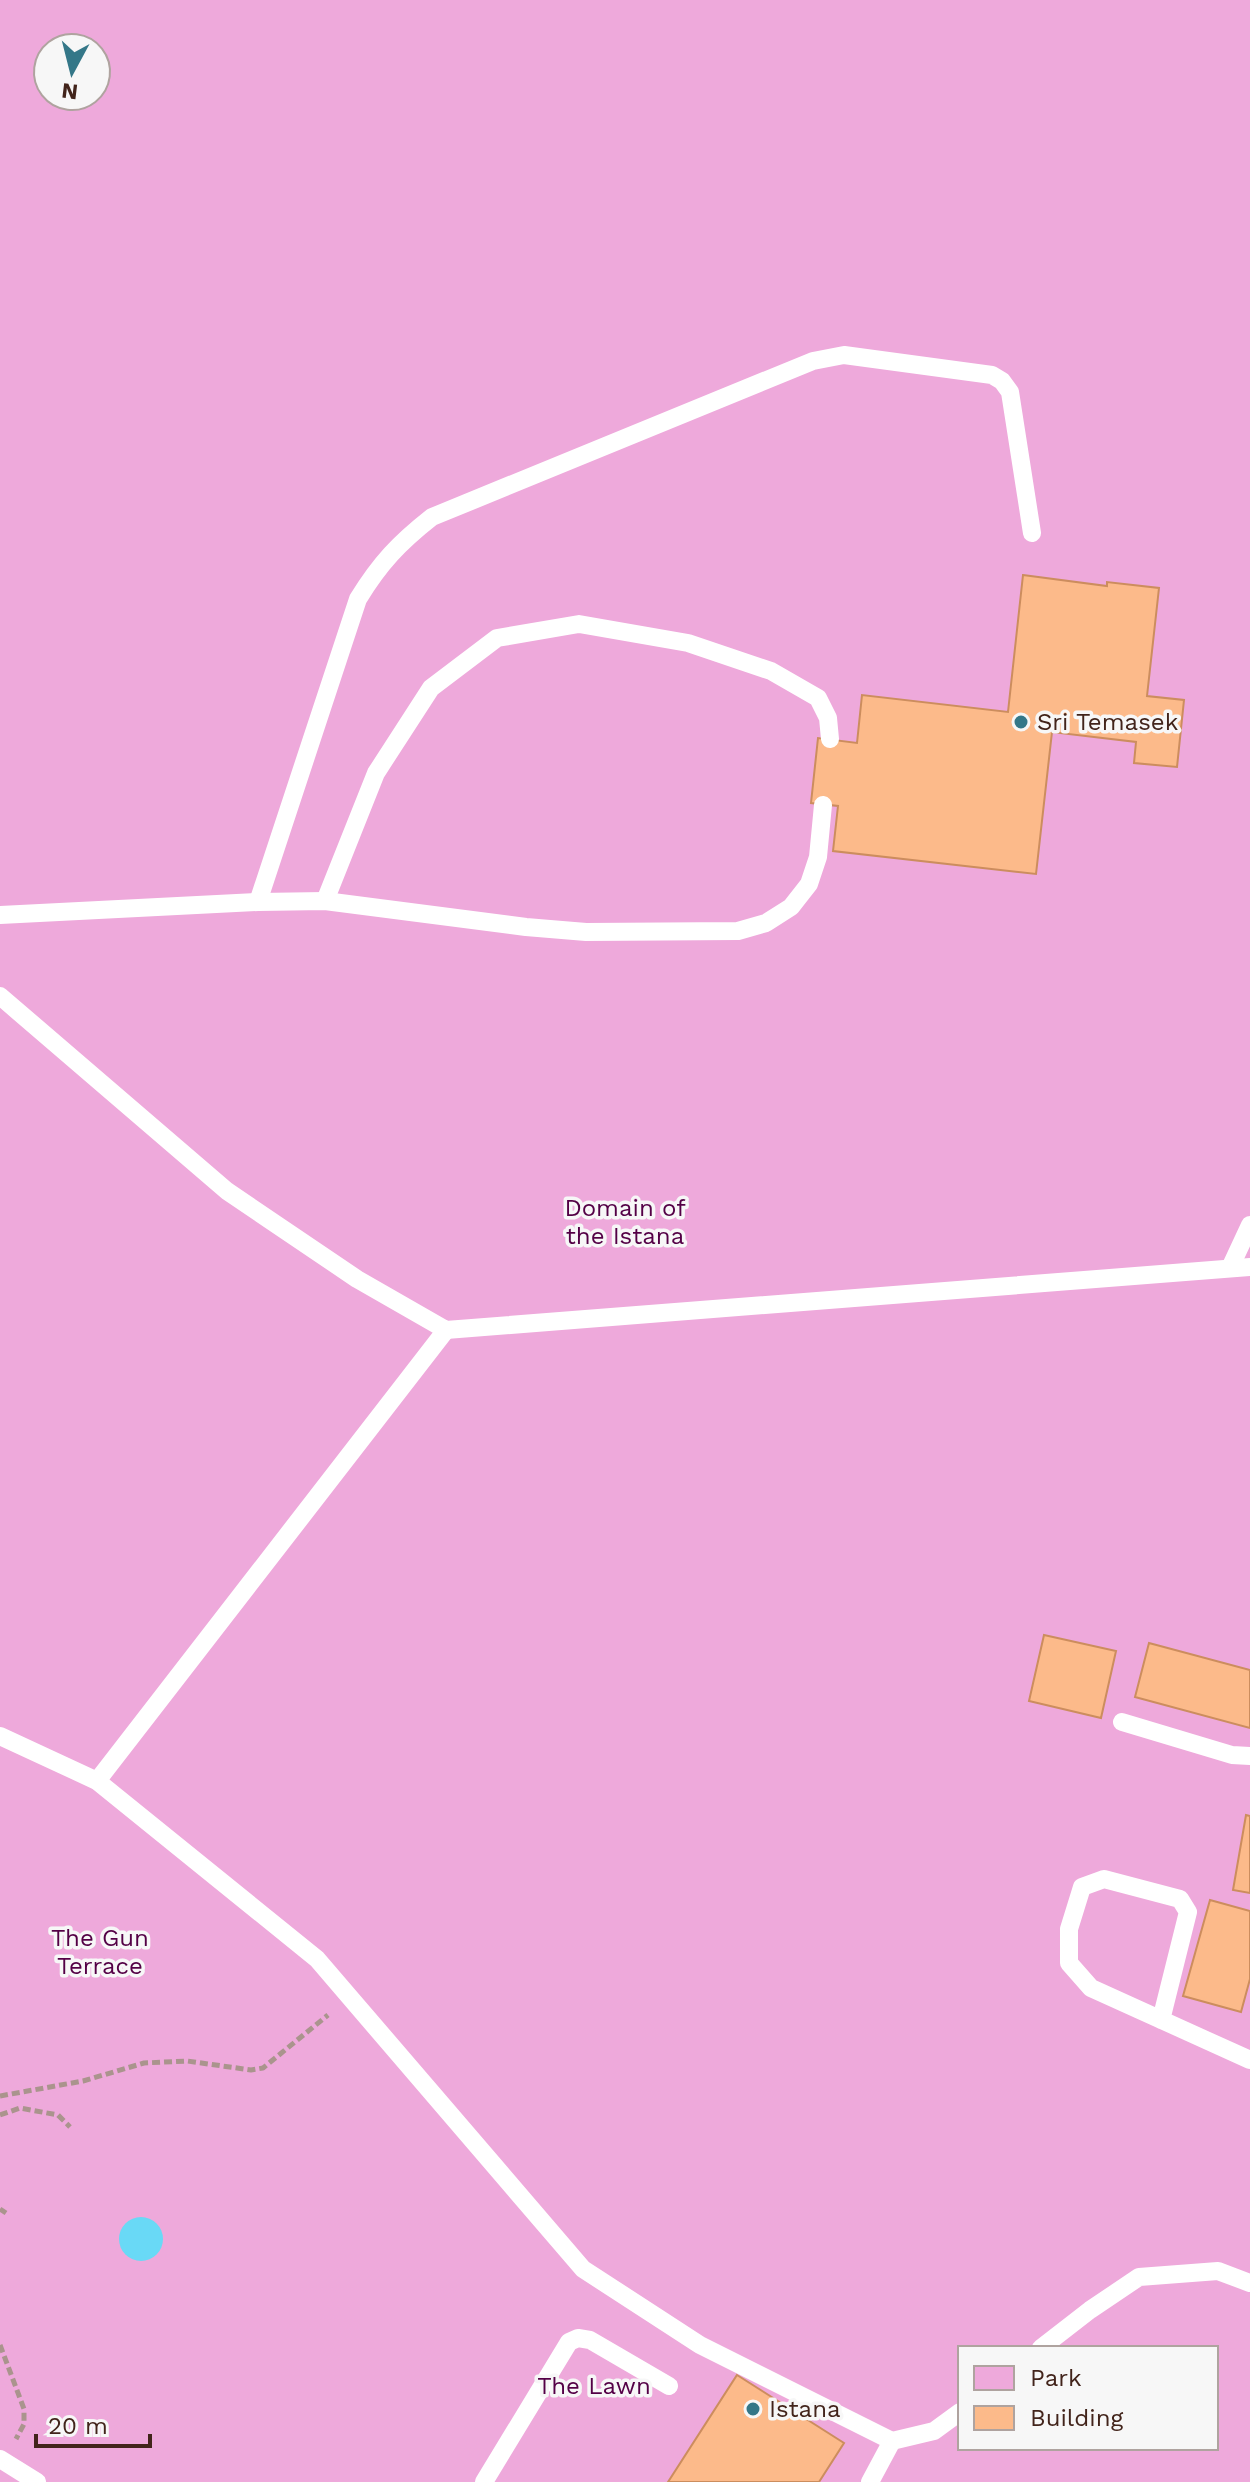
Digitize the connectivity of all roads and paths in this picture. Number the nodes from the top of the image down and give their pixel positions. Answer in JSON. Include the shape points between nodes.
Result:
{"nodes":[{"id":1,"x":1032,"y":533,"type":"dead end"},
{"id":2,"x":830,"y":739,"type":"dead end"},
{"id":3,"x":823,"y":805,"type":"dead end"},
{"id":4,"x":325,"y":901,"type":"junction"},
{"id":5,"x":258,"y":902,"type":"junction"},
{"id":6,"x":0,"y":915,"type":"edge"},
{"id":7,"x":0,"y":996,"type":"edge"},
{"id":8,"x":1250,"y":1225,"type":"edge"},
{"id":9,"x":1250,"y":1267,"type":"edge"},
{"id":10,"x":1230,"y":1268,"type":"junction"},
{"id":11,"x":446,"y":1330,"type":"junction"},
{"id":12,"x":1122,"y":1722,"type":"dead end"},
{"id":13,"x":0,"y":1736,"type":"edge"},
{"id":14,"x":1250,"y":1756,"type":"edge"},
{"id":15,"x":97,"y":1781,"type":"junction"},
{"id":16,"x":350,"y":1996,"type":"junction"},
{"id":17,"x":1161,"y":2020,"type":"junction"},
{"id":18,"x":1250,"y":2060,"type":"edge"},
{"id":19,"x":0,"y":2096,"type":"edge"},
{"id":20,"x":0,"y":2115,"type":"edge"},
{"id":21,"x":70,"y":2127,"type":"dead end"},
{"id":22,"x":1250,"y":2283,"type":"edge"},
{"id":23,"x":0,"y":2345,"type":"edge"},
{"id":24,"x":1044,"y":2346,"type":"edge"},
{"id":25,"x":669,"y":2386,"type":"dead end"},
{"id":26,"x":958,"y":2413,"type":"edge"},
{"id":27,"x":892,"y":2441,"type":"junction"},
{"id":28,"x":2,"y":2460,"type":"edge"},
{"id":29,"x":37,"y":2482,"type":"edge"},
{"id":30,"x":484,"y":2482,"type":"edge"},
{"id":31,"x":870,"y":2482,"type":"edge"}],
"edges":[{"from":1,"to":5,"type":"lane","via":[[1010,392],[1002,381],[992,375],[844,355],[813,361],[432,517],[378,566],[358,599]]},
{"from":2,"to":4,"type":"lane","via":[[818,698],[771,671],[688,643],[579,624],[497,638],[431,688],[376,773]]},
{"from":3,"to":4,"type":"lane","via":[[818,857],[809,884],[791,907],[766,923],[738,931],[586,932]]},
{"from":4,"to":5,"type":"lane"},
{"from":5,"to":6,"type":"lane"},
{"from":7,"to":11,"type":"lane","via":[[227,1191],[357,1279]]},
{"from":8,"to":10,"type":"lane"},
{"from":9,"to":10,"type":"lane"},
{"from":10,"to":11,"type":"lane"},
{"from":11,"to":15,"type":"lane"},
{"from":12,"to":14,"type":"lane"},
{"from":13,"to":15,"type":"lane"},
{"from":15,"to":16,"type":"lane","via":[[317,1959]]},
{"from":16,"to":19,"type":"path","via":[[263,2068],[144,2063]]},
{"from":16,"to":27,"type":"lane","via":[[583,2269],[700,2345]]},
{"from":17,"to":17,"type":"lane","via":[[1188,1912],[1180,1899],[1104,1879],[1082,1887],[1069,1929],[1069,1963],[1091,1988]]},
{"from":17,"to":18,"type":"lane"},
{"from":20,"to":21,"type":"path","via":[[20,2108],[58,2115]]},
{"from":22,"to":24,"type":"lane","via":[[1218,2271],[1139,2277]]},
{"from":23,"to":28,"type":"path","via":[[24,2409],[24,2424]]},
{"from":25,"to":30,"type":"lane","via":[[590,2340],[569,2342]]},
{"from":26,"to":27,"type":"lane","via":[[934,2431]]},
{"from":27,"to":31,"type":"lane"},
{"from":28,"to":29,"type":"lane"}]}
